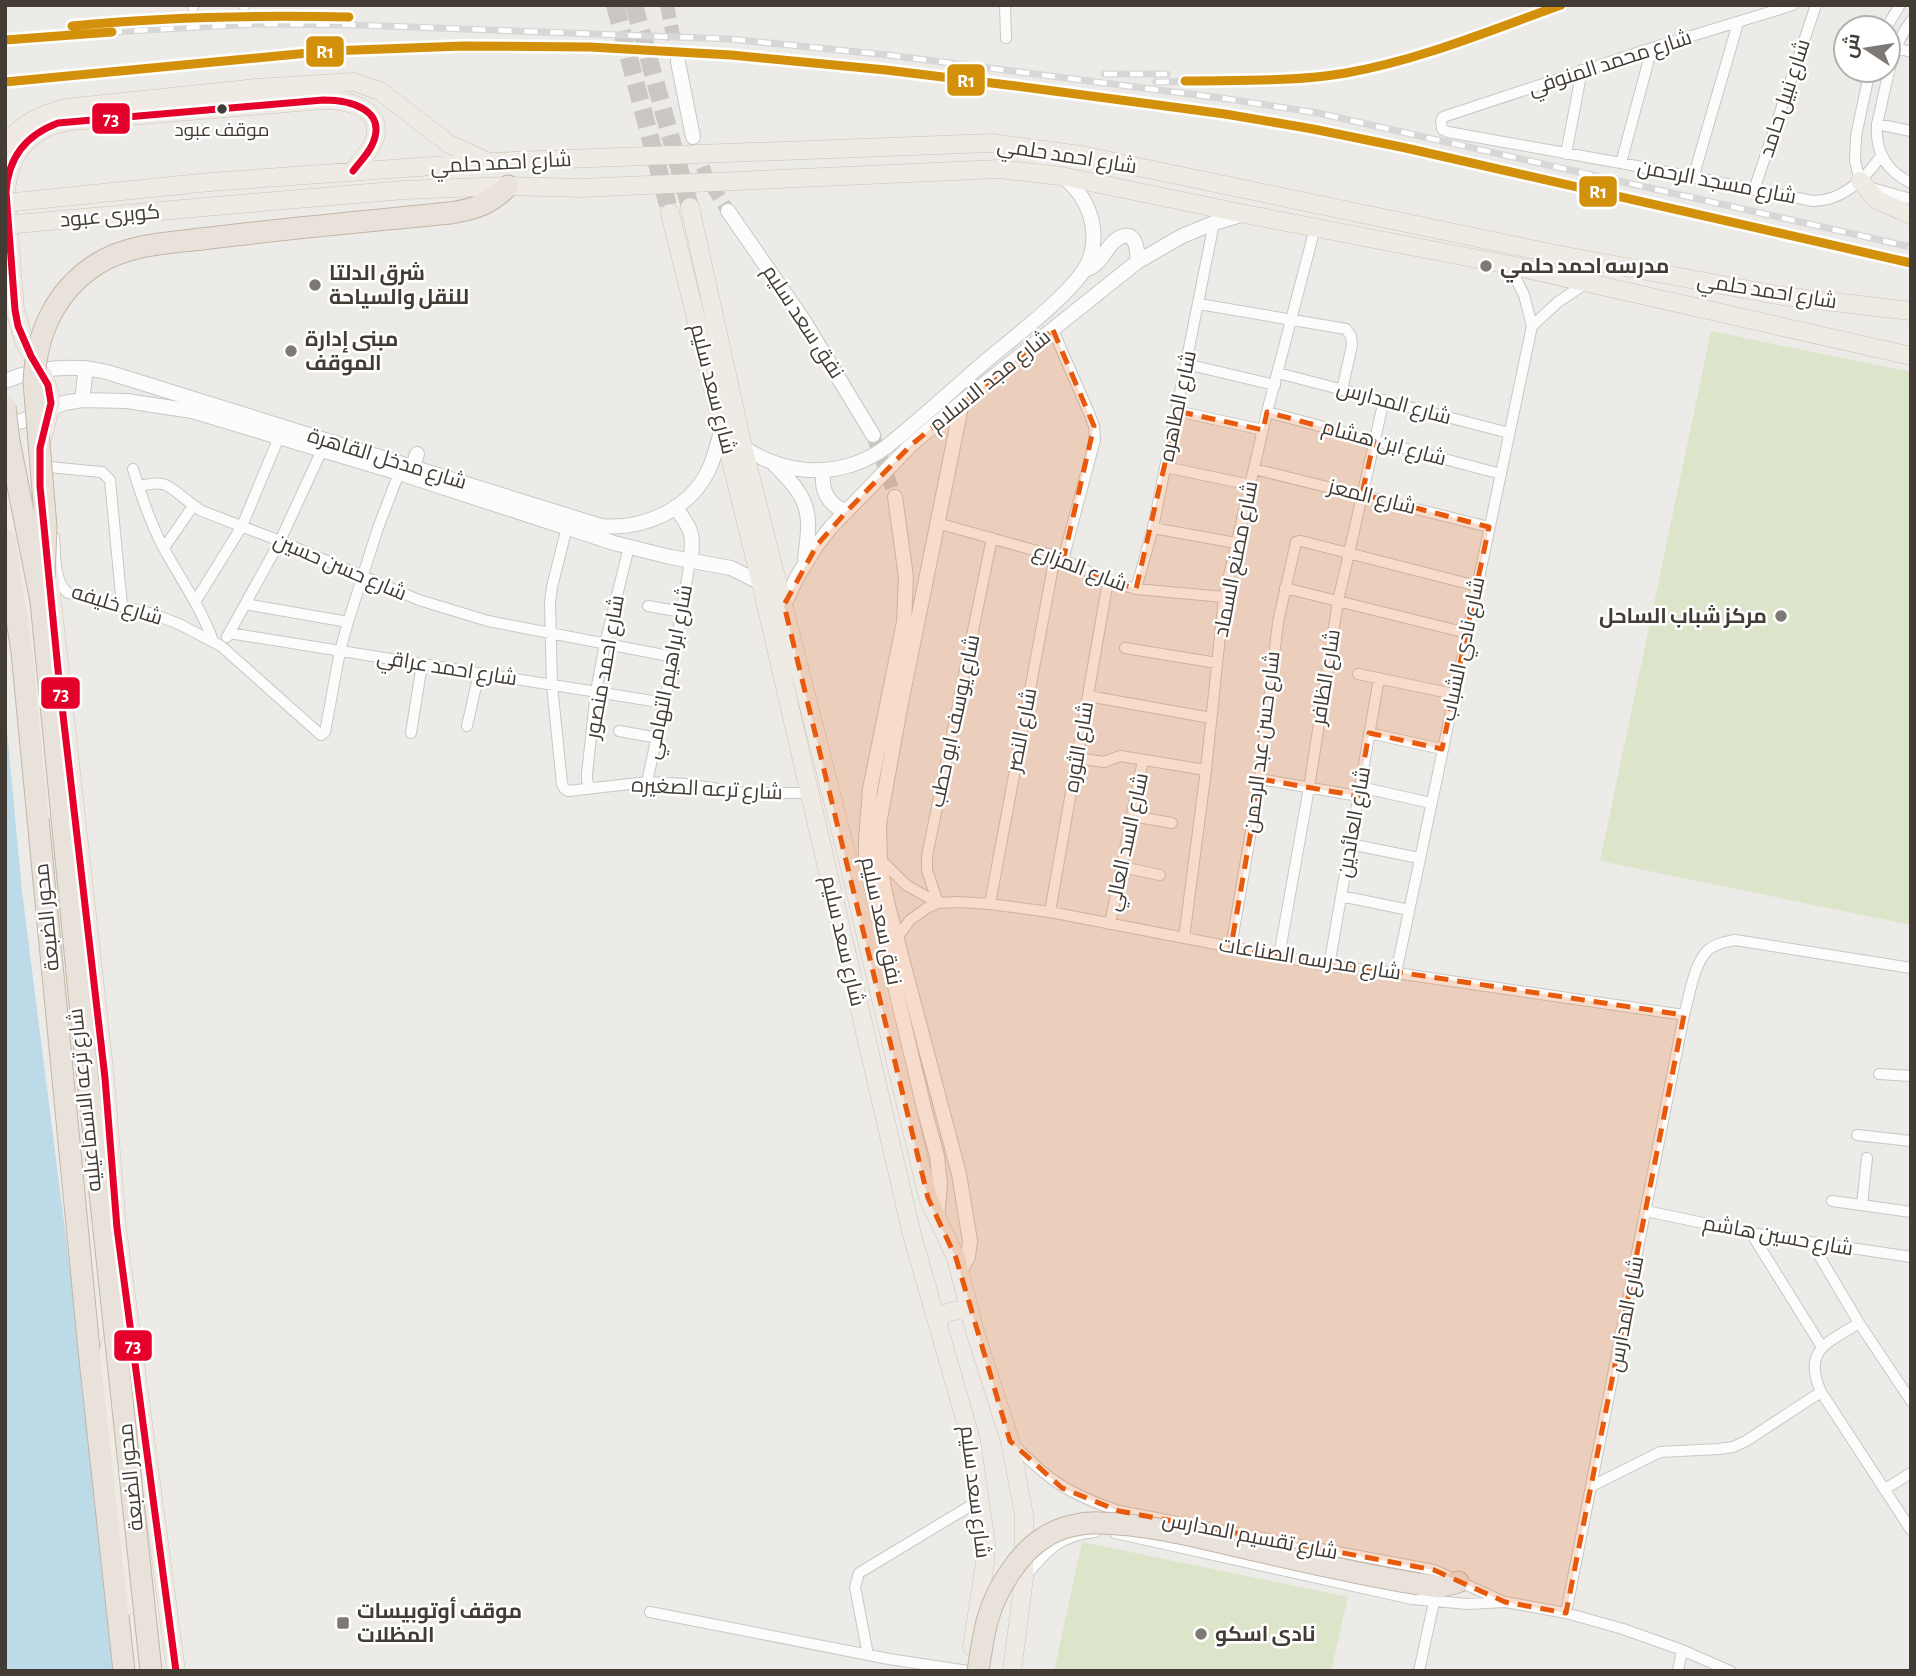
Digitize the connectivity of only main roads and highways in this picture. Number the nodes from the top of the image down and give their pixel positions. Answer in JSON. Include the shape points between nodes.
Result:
{"nodes":[{"id":1,"x":5,"y":143,"type":"edge"},
{"id":2,"x":489,"y":162,"type":"junction"},
{"id":3,"x":352,"y":171,"type":"junction"},
{"id":4,"x":1860,"y":181,"type":"road end"},
{"id":5,"x":210,"y":182,"type":"joint"},
{"id":6,"x":508,"y":186,"type":"junction"},
{"id":7,"x":5,"y":203,"type":"edge"},
{"id":8,"x":216,"y":206,"type":"joint"},
{"id":9,"x":690,"y":206,"type":"tunnel mouth"},
{"id":10,"x":670,"y":213,"type":"tunnel mouth"},
{"id":11,"x":1911,"y":215,"type":"edge"},
{"id":12,"x":5,"y":225,"type":"edge"},
{"id":13,"x":1911,"y":311,"type":"edge"},
{"id":14,"x":1911,"y":356,"type":"edge"},
{"id":15,"x":5,"y":407,"type":"edge"},
{"id":16,"x":5,"y":445,"type":"edge"},
{"id":17,"x":5,"y":540,"type":"edge"},
{"id":18,"x":41,"y":601,"type":"junction"},
{"id":19,"x":937,"y":1219,"type":"junction"},
{"id":20,"x":912,"y":1235,"type":"junction"},
{"id":21,"x":970,"y":1312,"type":"junction"},
{"id":22,"x":937,"y":1321,"type":"junction"},
{"id":23,"x":112,"y":1338,"type":"junction"},
{"id":24,"x":1458,"y":1582,"type":"road end"},
{"id":25,"x":124,"y":1671,"type":"edge"},
{"id":26,"x":133,"y":1671,"type":"edge"},
{"id":27,"x":151,"y":1671,"type":"edge"},
{"id":28,"x":160,"y":1671,"type":"edge"},
{"id":29,"x":176,"y":1671,"type":"edge"},
{"id":30,"x":968,"y":1671,"type":"edge"},
{"id":31,"x":978,"y":1671,"type":"edge"},
{"id":32,"x":1012,"y":1671,"type":"edge"}],
"edges":[{"from":1,"to":2,"type":"main road","via":[[33,120],[66,108],[345,82],[380,92],[449,144]]},
{"from":2,"to":3,"type":"main road","name":"شارع احمد حلمي"},
{"from":2,"to":13,"type":"main road","name":"شارع احمد حلمي","via":[[992,143],[1081,155],[1555,254],[1782,296]]},
{"from":3,"to":5,"type":"main road","name":"شارع احمد حلمي"},
{"from":3,"to":29,"type":"main road","name":"شارع ترعه الاسماعيليه","via":[[374,142],[372,117],[363,107],[323,100],[58,123],[24,143],[10,166],[6,192],[15,310],[24,341],[50,394],[39,473],[117,1228]]},
{"from":4,"to":11,"type":"main road","via":[[1877,200]]},
{"from":5,"to":7,"type":"main road","name":"كوبرى عبود","bridge":true},
{"from":6,"to":8,"type":"main road","name":"شارع احمد حلمي"},
{"from":6,"to":14,"type":"main road","name":"شارع احمد حلمي","via":[[580,188],[999,169],[1061,176],[1509,265]]},
{"from":6,"to":18,"type":"highway","bridge":true,"via":[[495,199],[462,211],[148,246],[112,256],[83,274],[50,314],[35,364],[46,527]]},
{"from":8,"to":12,"type":"main road","name":"كوبرى عبود","bridge":true},
{"from":9,"to":19,"type":"main road","name":"شارع سعد سليم","via":[[743,447],[928,1198]]},
{"from":10,"to":20,"type":"main road","name":"شارع سعد سليم"},
{"from":15,"to":18,"type":"highway","name":"محور الضبعة","bridge":true},
{"from":16,"to":23,"type":"main road","name":"شارع ترعه الاسماعيليه"},
{"from":17,"to":25,"type":"highway","name":"محور الضبعة","via":[[22,652]]},
{"from":18,"to":27,"type":"highway","name":"محور الضبعة","bridge":true},
{"from":19,"to":20,"type":"main road","via":[[928,1233]]},
{"from":19,"to":21,"type":"main road","name":"شارع سعد سليم","via":[[951,1244]]},
{"from":20,"to":22,"type":"main road","name":"شارع سعد سليم"},
{"from":21,"to":22,"type":"main road","via":[[951,1311]]},
{"from":21,"to":32,"type":"main road","name":"شارع سعد سليم","via":[[1010,1441],[1024,1515],[1024,1578]]},
{"from":22,"to":30,"type":"main road","name":"شارع سعد سليم","via":[[971,1440],[986,1543]]},
{"from":23,"to":26,"type":"main road","via":[[105,1379]]},
{"from":23,"to":28,"type":"main road"},
{"from":24,"to":31,"type":"highway","bridge":true,"via":[[1439,1587],[1380,1578],[1133,1525],[1068,1527],[1045,1536],[1011,1571],[988,1618]]}]}
